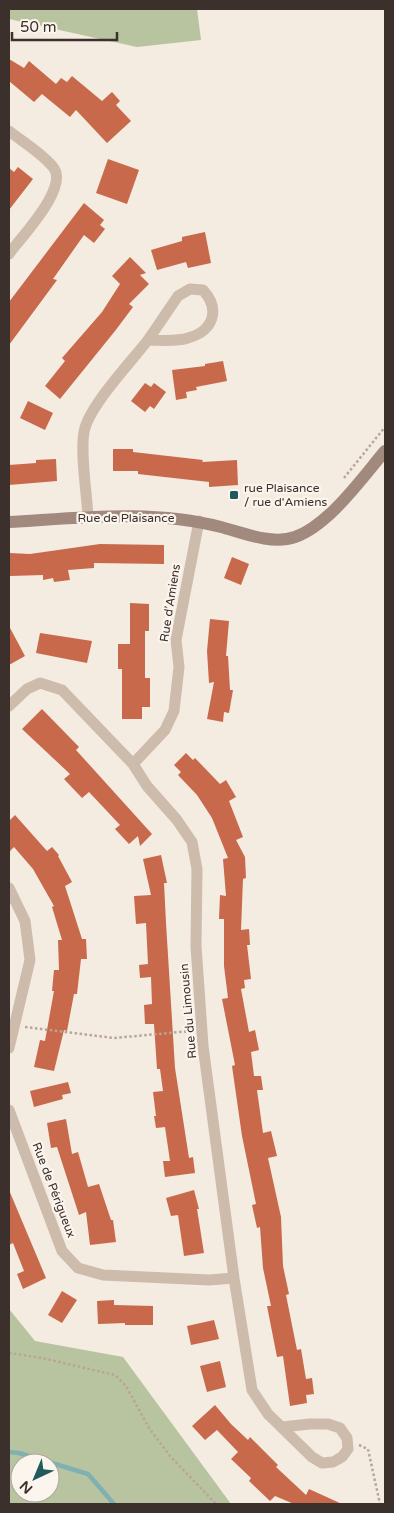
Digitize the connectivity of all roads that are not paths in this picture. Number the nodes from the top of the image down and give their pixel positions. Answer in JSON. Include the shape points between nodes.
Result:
{"nodes":[{"id":1,"x":9,"y":131,"type":"edge"},
{"id":2,"x":9,"y":254,"type":"edge"},
{"id":3,"x":148,"y":340,"type":"junction"},
{"id":4,"x":385,"y":451,"type":"edge"},
{"id":5,"x":88,"y":518,"type":"junction"},
{"id":6,"x":199,"y":521,"type":"junction"},
{"id":7,"x":9,"y":522,"type":"edge"},
{"id":8,"x":9,"y":706,"type":"edge"},
{"id":9,"x":133,"y":764,"type":"junction"},
{"id":10,"x":9,"y":888,"type":"edge"},
{"id":11,"x":9,"y":1048,"type":"edge"},
{"id":12,"x":9,"y":1110,"type":"edge"},
{"id":13,"x":234,"y":1278,"type":"junction"},
{"id":14,"x":282,"y":1427,"type":"junction"}],
"edges":[{"from":1,"to":2,"type":"street","via":[[54,168],[58,183],[53,195]]},
{"from":3,"to":3,"type":"street","via":[[188,338],[204,330],[213,316],[213,301],[203,290],[190,289],[178,296]]},
{"from":3,"to":5,"type":"street","via":[[92,412],[84,430],[82,445]]},
{"from":4,"to":6,"type":"street","name":"Rue de Plaisance","via":[[334,509],[314,527],[294,538],[273,539]]},
{"from":5,"to":6,"type":"street","name":"Rue de Plaisance","via":[[168,516]]},
{"from":5,"to":7,"type":"street","name":"Rue de Plaisance"},
{"from":6,"to":9,"type":"street","name":"Rue d'Amiens","via":[[176,640],[179,667],[174,710],[165,730]]},
{"from":8,"to":9,"type":"street","name":"Rue du Limousin","via":[[27,689],[40,683],[62,690]]},
{"from":9,"to":13,"type":"street","name":"Rue du Limousin","via":[[192,842],[197,869],[196,946],[202,1030]]},
{"from":10,"to":11,"type":"street","via":[[25,921],[30,960]]},
{"from":12,"to":13,"type":"street","name":"Rue de Périgueux","via":[[62,1251],[78,1268],[103,1276]]},
{"from":13,"to":14,"type":"street","name":"Rue du Limousin","via":[[252,1390],[259,1403]]},
{"from":14,"to":14,"type":"street","name":"Rue du Limousin","via":[[328,1424],[340,1428],[347,1438],[348,1449],[333,1462],[322,1462],[312,1457]]}]}
